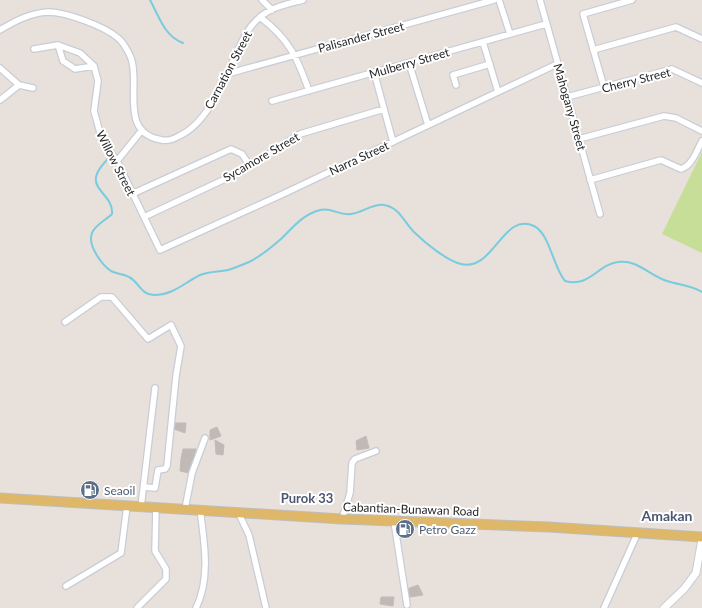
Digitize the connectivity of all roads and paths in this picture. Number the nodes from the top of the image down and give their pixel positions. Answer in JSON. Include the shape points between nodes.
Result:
{"nodes":[{"id":1,"x":262,"y":0,"type":"edge"},
{"id":2,"x":304,"y":0,"type":"edge"},
{"id":3,"x":494,"y":0,"type":"edge"},
{"id":4,"x":499,"y":0,"type":"edge"},
{"id":5,"x":540,"y":0,"type":"edge"},
{"id":6,"x":632,"y":0,"type":"edge"},
{"id":7,"x":272,"y":10,"type":"junction"},
{"id":8,"x":260,"y":17,"type":"junction"},
{"id":9,"x":546,"y":24,"type":"junction"},
{"id":10,"x":0,"y":30,"type":"edge"},
{"id":11,"x":510,"y":34,"type":"junction"},
{"id":12,"x":702,"y":39,"type":"edge"},
{"id":13,"x":483,"y":42,"type":"junction"},
{"id":14,"x":58,"y":45,"type":"junction"},
{"id":15,"x":34,"y":49,"type":"dead end"},
{"id":16,"x":593,"y":50,"type":"junction"},
{"id":17,"x":296,"y":55,"type":"junction"},
{"id":18,"x":409,"y":63,"type":"junction"},
{"id":19,"x":490,"y":64,"type":"junction"},
{"id":20,"x":557,"y":64,"type":"junction"},
{"id":21,"x":94,"y":66,"type":"junction"},
{"id":22,"x":0,"y":68,"type":"edge"},
{"id":23,"x":374,"y":72,"type":"junction"},
{"id":24,"x":227,"y":74,"type":"junction"},
{"id":25,"x":702,"y":83,"type":"edge"},
{"id":26,"x":19,"y":85,"type":"junction"},
{"id":27,"x":456,"y":86,"type":"dead end"},
{"id":28,"x":604,"y":87,"type":"junction"},
{"id":29,"x":33,"y":88,"type":"dead end"},
{"id":30,"x":309,"y":90,"type":"junction"},
{"id":31,"x":498,"y":92,"type":"junction"},
{"id":32,"x":567,"y":97,"type":"junction"},
{"id":33,"x":0,"y":100,"type":"edge"},
{"id":34,"x":272,"y":101,"type":"dead end"},
{"id":35,"x":384,"y":109,"type":"junction"},
{"id":36,"x":428,"y":125,"type":"junction"},
{"id":37,"x":142,"y":130,"type":"junction"},
{"id":38,"x":702,"y":131,"type":"edge"},
{"id":39,"x":579,"y":139,"type":"junction"},
{"id":40,"x":702,"y":141,"type":"edge"},
{"id":41,"x":393,"y":142,"type":"junction"},
{"id":42,"x":116,"y":161,"type":"junction"},
{"id":43,"x":250,"y":166,"type":"junction"},
{"id":44,"x":590,"y":180,"type":"junction"},
{"id":45,"x":132,"y":194,"type":"junction"},
{"id":46,"x":600,"y":214,"type":"dead end"},
{"id":47,"x":144,"y":217,"type":"junction"},
{"id":48,"x":160,"y":250,"type":"joint"},
{"id":49,"x":65,"y":322,"type":"dead end"},
{"id":50,"x":155,"y":388,"type":"dead end"},
{"id":51,"x":205,"y":438,"type":"dead end"},
{"id":52,"x":376,"y":451,"type":"dead end"},
{"id":53,"x":144,"y":487,"type":"junction"},
{"id":54,"x":0,"y":498,"type":"edge"},
{"id":55,"x":127,"y":506,"type":"junction"},
{"id":56,"x":141,"y":507,"type":"junction"},
{"id":57,"x":156,"y":508,"type":"junction"},
{"id":58,"x":185,"y":509,"type":"junction"},
{"id":59,"x":200,"y":509,"type":"junction"},
{"id":60,"x":238,"y":512,"type":"junction"},
{"id":61,"x":342,"y":519,"type":"junction"},
{"id":62,"x":394,"y":522,"type":"junction"},
{"id":63,"x":638,"y":532,"type":"junction"},
{"id":64,"x":702,"y":538,"type":"edge"},
{"id":65,"x":66,"y":586,"type":"dead end"},
{"id":66,"x":406,"y":605,"type":"dead end"},
{"id":67,"x":137,"y":608,"type":"edge"},
{"id":68,"x":196,"y":608,"type":"edge"},
{"id":69,"x":266,"y":608,"type":"edge"},
{"id":70,"x":604,"y":608,"type":"edge"},
{"id":71,"x":664,"y":608,"type":"edge"}],
"edges":[{"from":1,"to":7,"type":"street"},
{"from":2,"to":7,"type":"street","name":"Carnation Street"},
{"from":3,"to":17,"type":"street","name":"Palisander Street"},
{"from":4,"to":11,"type":"street"},
{"from":5,"to":9,"type":"street","name":"Mahogany Street"},
{"from":6,"to":16,"type":"street","via":[[583,14]]},
{"from":7,"to":8,"type":"street","name":"Carnation Street"},
{"from":8,"to":17,"type":"street","via":[[282,35]]},
{"from":8,"to":24,"type":"street","name":"Carnation Street","via":[[243,38]]},
{"from":9,"to":11,"type":"street","name":"Mulberry Street"},
{"from":9,"to":20,"type":"street","name":"Mahogany Street"},
{"from":10,"to":37,"type":"street","via":[[26,16],[49,12],[86,22],[118,38],[131,59],[134,72],[134,114]]},
{"from":11,"to":13,"type":"street","name":"Mulberry Street"},
{"from":12,"to":16,"type":"street","via":[[676,27]]},
{"from":13,"to":18,"type":"street","name":"Mulberry Street"},
{"from":13,"to":19,"type":"street"},
{"from":14,"to":15,"type":"street"},
{"from":14,"to":21,"type":"street","via":[[80,53]]},
{"from":14,"to":21,"type":"street","via":[[63,61],[75,69]]},
{"from":16,"to":28,"type":"street"},
{"from":17,"to":24,"type":"street","name":"Palisander Street"},
{"from":17,"to":30,"type":"street"},
{"from":18,"to":23,"type":"street","name":"Mulberry Street"},
{"from":18,"to":36,"type":"street"},
{"from":19,"to":27,"type":"street","via":[[453,76]]},
{"from":19,"to":31,"type":"street"},
{"from":20,"to":31,"type":"street","name":"Narra Street"},
{"from":20,"to":32,"type":"street","name":"Mahogany Street"},
{"from":21,"to":42,"type":"street","name":"Willow Street","via":[[98,81],[94,111],[97,125],[102,140]]},
{"from":22,"to":26,"type":"street"},
{"from":23,"to":30,"type":"street","name":"Mulberry Street"},
{"from":23,"to":35,"type":"street"},
{"from":24,"to":37,"type":"street","name":"Carnation Street","via":[[205,113],[197,124],[184,134],[163,141],[150,137]]},
{"from":25,"to":28,"type":"street","name":"Cherry Street","via":[[672,69]]},
{"from":26,"to":29,"type":"street"},
{"from":26,"to":33,"type":"street"},
{"from":28,"to":32,"type":"street","name":"Cherry Street"},
{"from":30,"to":34,"type":"street","name":"Mulberry Street"},
{"from":31,"to":36,"type":"street","name":"Narra Street"},
{"from":32,"to":39,"type":"street","name":"Mahogany Street"},
{"from":35,"to":41,"type":"street"},
{"from":35,"to":43,"type":"street","name":"Sycamore Street","via":[[300,134]]},
{"from":36,"to":41,"type":"street","name":"Narra Street"},
{"from":37,"to":42,"type":"street"},
{"from":38,"to":39,"type":"street","via":[[676,118],[664,116]]},
{"from":39,"to":44,"type":"street","name":"Mahogany Street"},
{"from":40,"to":44,"type":"street","via":[[690,164],[684,168],[661,160]]},
{"from":41,"to":48,"type":"street","name":"Narra Street"},
{"from":42,"to":45,"type":"street","name":"Willow Street"},
{"from":43,"to":45,"type":"street","via":[[242,154],[231,149]]},
{"from":43,"to":47,"type":"street","name":"Sycamore Street"},
{"from":44,"to":46,"type":"street","name":"Mahogany Street"},
{"from":45,"to":47,"type":"street","name":"Willow Street"},
{"from":47,"to":48,"type":"street","name":"Willow Street"},
{"from":49,"to":53,"type":"street","via":[[101,297],[112,297],[148,339],[171,325],[181,346],[167,466],[166,469],[158,470],[155,488]]},
{"from":50,"to":53,"type":"street"},
{"from":51,"to":58,"type":"street","via":[[192,473]]},
{"from":52,"to":61,"type":"street","via":[[355,459],[352,463],[350,493]]},
{"from":53,"to":56,"type":"street"},
{"from":54,"to":55,"type":"main road","name":"Cabantian-Bunawan Road"},
{"from":55,"to":56,"type":"main road","name":"Cabantian-Bunawan Road"},
{"from":55,"to":65,"type":"street","via":[[120,553]]},
{"from":56,"to":57,"type":"main road","name":"Cabantian-Bunawan Road"},
{"from":57,"to":58,"type":"main road","name":"Cabantian-Bunawan Road"},
{"from":57,"to":67,"type":"street","via":[[154,551],[166,569],[166,579]]},
{"from":58,"to":59,"type":"main road","name":"Cabantian-Bunawan Road"},
{"from":59,"to":60,"type":"main road","name":"Cabantian-Bunawan Road"},
{"from":59,"to":68,"type":"street","via":[[205,560],[202,592]]},
{"from":60,"to":61,"type":"main road","name":"Cabantian-Bunawan Road"},
{"from":60,"to":69,"type":"street","via":[[249,535]]},
{"from":61,"to":62,"type":"main road","name":"Cabantian-Bunawan Road"},
{"from":62,"to":63,"type":"main road","name":"Cabantian-Bunawan Road","via":[[549,526]]},
{"from":62,"to":66,"type":"street"},
{"from":63,"to":64,"type":"main road","name":"Cabantian-Bunawan Road"},
{"from":63,"to":70,"type":"street"},
{"from":64,"to":71,"type":"street","via":[[696,573]]}]}
